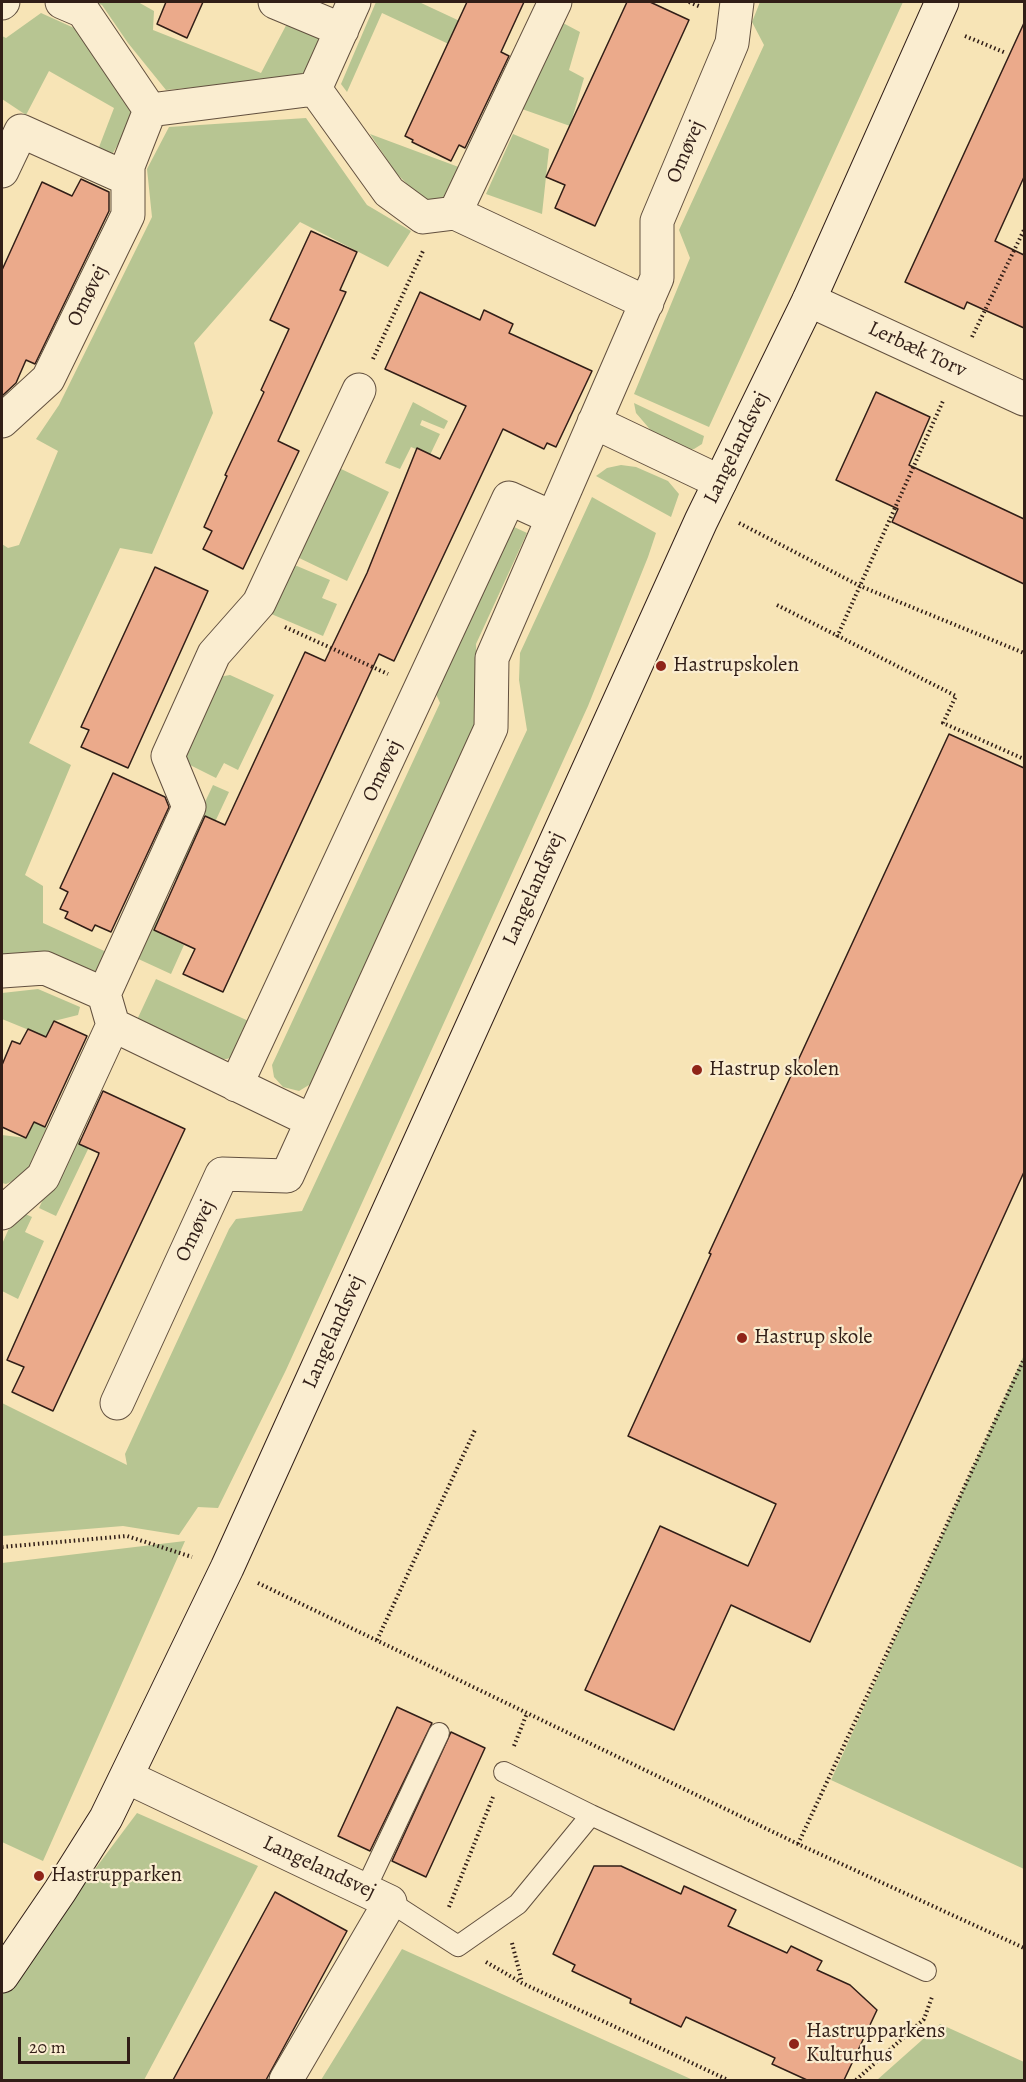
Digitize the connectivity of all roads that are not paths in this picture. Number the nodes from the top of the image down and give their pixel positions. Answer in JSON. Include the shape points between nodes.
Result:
{"nodes":[{"id":1,"x":62,"y":2,"type":"edge"},
{"id":2,"x":274,"y":2,"type":"edge"},
{"id":3,"x":555,"y":2,"type":"edge"},
{"id":4,"x":737,"y":2,"type":"edge"},
{"id":5,"x":938,"y":12,"type":"edge"},
{"id":6,"x":348,"y":16,"type":"edge"},
{"id":7,"x":315,"y":89,"type":"junction"},
{"id":8,"x":150,"y":110,"type":"junction"},
{"id":9,"x":2,"y":171,"type":"edge"},
{"id":10,"x":128,"y":179,"type":"junction"},
{"id":11,"x":447,"y":214,"type":"junction"},
{"id":12,"x":809,"y":300,"type":"junction"},
{"id":13,"x":646,"y":303,"type":"junction"},
{"id":14,"x":359,"y":390,"type":"road end"},
{"id":15,"x":1024,"y":399,"type":"edge"},
{"id":16,"x":8,"y":405,"type":"edge"},
{"id":17,"x":594,"y":422,"type":"junction"},
{"id":18,"x":714,"y":495,"type":"junction"},
{"id":19,"x":551,"y":518,"type":"junction"},
{"id":20,"x":2,"y":971,"type":"edge"},
{"id":21,"x":104,"y":994,"type":"junction"},
{"id":22,"x":113,"y":1025,"type":"junction"},
{"id":23,"x":236,"y":1084,"type":"junction"},
{"id":24,"x":312,"y":1121,"type":"junction"},
{"id":25,"x":2,"y":1213,"type":"edge"},
{"id":26,"x":117,"y":1403,"type":"dead end"},
{"id":27,"x":439,"y":1733,"type":"dead end"},
{"id":28,"x":504,"y":1772,"type":"road end"},
{"id":29,"x":126,"y":1777,"type":"junction"},
{"id":30,"x":591,"y":1815,"type":"junction"},
{"id":31,"x":378,"y":1896,"type":"junction"},
{"id":32,"x":926,"y":1971,"type":"road end"},
{"id":33,"x":2,"y":1976,"type":"edge"},
{"id":34,"x":286,"y":2080,"type":"edge"}],
"edges":[{"from":1,"to":8,"type":"street","via":[[83,11]]},
{"from":2,"to":6,"type":"street"},
{"from":3,"to":11,"type":"street"},
{"from":4,"to":13,"type":"street","name":"Omøvej","via":[[732,43],[657,220],[657,278]]},
{"from":5,"to":12,"type":"street","name":"Langelandsvej"},
{"from":6,"to":7,"type":"street"},
{"from":7,"to":8,"type":"street"},
{"from":7,"to":11,"type":"street","via":[[389,192],[423,217]]},
{"from":8,"to":10,"type":"street","name":"Omøvej","via":[[128,166]]},
{"from":9,"to":10,"type":"street","via":[[21,131]]},
{"from":10,"to":16,"type":"street","name":"Omøvej","via":[[128,215],[48,379]]},
{"from":11,"to":13,"type":"street"},
{"from":12,"to":15,"type":"street","name":"Lerbæk Torv"},
{"from":12,"to":18,"type":"street","name":"Langelandsvej"},
{"from":13,"to":17,"type":"street","name":"Omøvej"},
{"from":14,"to":21,"type":"street","via":[[253,611],[214,654],[168,756],[189,807]]},
{"from":17,"to":18,"type":"street"},
{"from":17,"to":19,"type":"street","name":"Omøvej"},
{"from":18,"to":29,"type":"street","name":"Langelandsvej","via":[[227,1568]]},
{"from":19,"to":23,"type":"street","name":"Omøvej","via":[[509,498]]},
{"from":19,"to":24,"type":"street","name":"Omøvej","via":[[492,658],[491,728]]},
{"from":20,"to":21,"type":"street","via":[[45,968]]},
{"from":21,"to":22,"type":"street"},
{"from":22,"to":23,"type":"street"},
{"from":22,"to":25,"type":"street","via":[[43,1177]]},
{"from":23,"to":24,"type":"street"},
{"from":24,"to":26,"type":"street","name":"Omøvej","via":[[287,1176],[222,1174]]},
{"from":27,"to":31,"type":"lane"},
{"from":28,"to":30,"type":"lane"},
{"from":29,"to":31,"type":"street","name":"Langelandsvej"},
{"from":29,"to":33,"type":"street","name":"Langelandsvej","via":[[106,1818]]},
{"from":30,"to":31,"type":"lane","via":[[518,1904],[458,1946]]},
{"from":30,"to":32,"type":"lane"},
{"from":31,"to":34,"type":"street","name":"Langelandsvej"}]}
